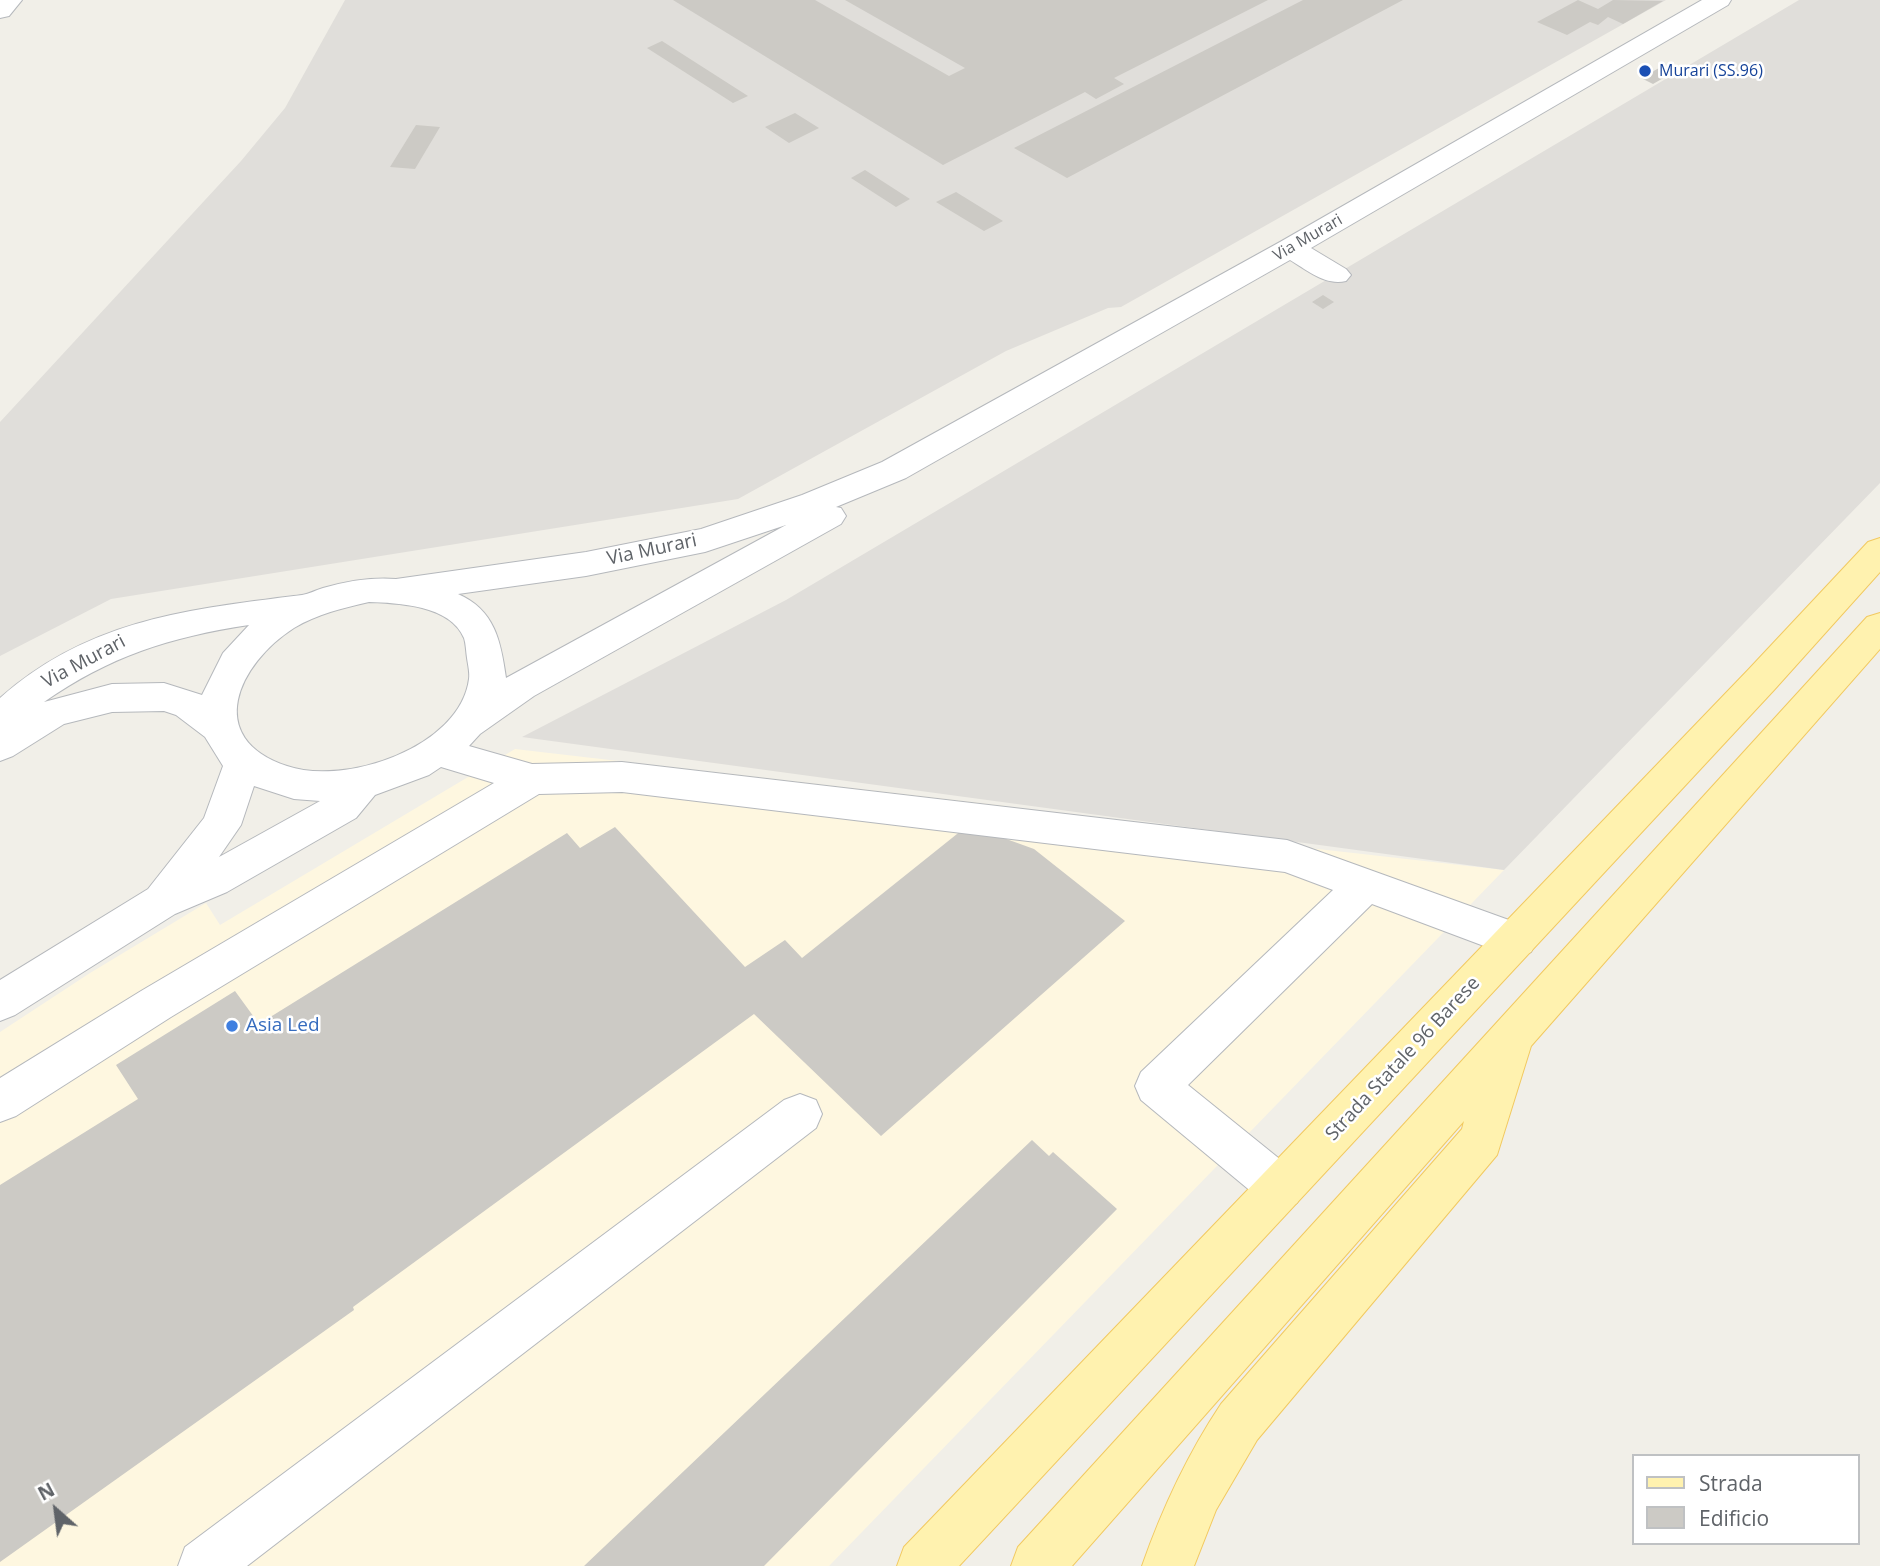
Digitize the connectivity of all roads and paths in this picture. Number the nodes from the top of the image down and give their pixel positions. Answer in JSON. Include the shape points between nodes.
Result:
{"nodes":[{"id":1,"x":10,"y":0,"type":"edge"},
{"id":2,"x":1719,"y":0,"type":"edge"},
{"id":3,"x":0,"y":11,"type":"edge"},
{"id":4,"x":1290,"y":248,"type":"junction"},
{"id":5,"x":1336,"y":275,"type":"dead end"},
{"id":6,"x":894,"y":470,"type":"junction"},
{"id":7,"x":1880,"y":550,"type":"edge"},
{"id":8,"x":401,"y":590,"type":"junction"},
{"id":9,"x":303,"y":607,"type":"junction"},
{"id":10,"x":1880,"y":626,"type":"edge"},
{"id":11,"x":0,"y":719,"type":"edge"},
{"id":12,"x":220,"y":728,"type":"junction"},
{"id":13,"x":453,"y":738,"type":"junction"},
{"id":14,"x":0,"y":746,"type":"edge"},
{"id":15,"x":243,"y":763,"type":"junction"},
{"id":16,"x":532,"y":779,"type":"junction"},
{"id":17,"x":361,"y":785,"type":"junction"},
{"id":18,"x":1366,"y":884,"type":"junction"},
{"id":19,"x":161,"y":902,"type":"junction"},
{"id":20,"x":1516,"y":940,"type":"junction"},
{"id":21,"x":0,"y":1002,"type":"edge"},
{"id":22,"x":1512,"y":1035,"type":"junction"},
{"id":23,"x":0,"y":1102,"type":"edge"},
{"id":24,"x":800,"y":1114,"type":"dead end"},
{"id":25,"x":1281,"y":1188,"type":"junction"},
{"id":26,"x":204,"y":1566,"type":"edge"},
{"id":27,"x":923,"y":1566,"type":"edge"},
{"id":28,"x":1037,"y":1566,"type":"edge"},
{"id":29,"x":1168,"y":1566,"type":"edge"}],
"edges":[{"from":1,"to":3,"type":"street"},
{"from":2,"to":4,"type":"street","name":"Via Murari"},
{"from":4,"to":5,"type":"street"},
{"from":4,"to":6,"type":"street","name":"Via Murari"},
{"from":6,"to":8,"type":"street","name":"Via Murari","via":[[705,540],[586,564]]},
{"from":6,"to":13,"type":"street","name":"Via Murari","via":[[841,510],[521,686]]},
{"from":7,"to":20,"type":"main road","name":"Strada Statale 96 Barese"},
{"from":8,"to":9,"type":"street","via":[[369,590]]},
{"from":8,"to":13,"type":"street","via":[[435,598],[454,609],[482,637],[490,664],[484,695]]},
{"from":9,"to":11,"type":"street","name":"Via Murari","via":[[227,614],[138,634],[62,669]]},
{"from":9,"to":12,"type":"street","via":[[265,630],[235,660],[219,695]]},
{"from":10,"to":22,"type":"main road"},
{"from":12,"to":14,"type":"street","name":"Via Murari","via":[[189,705],[164,697],[112,698],[53,713]]},
{"from":12,"to":15,"type":"street","via":[[228,747]]},
{"from":13,"to":16,"type":"street"},
{"from":13,"to":17,"type":"street","via":[[402,772]]},
{"from":15,"to":17,"type":"street","via":[[275,781],[316,789]]},
{"from":15,"to":19,"type":"street","via":[[221,825]]},
{"from":16,"to":18,"type":"street","via":[[622,777],[1287,856]]},
{"from":16,"to":23,"type":"street"},
{"from":17,"to":19,"type":"street","via":[[342,807],[213,880]]},
{"from":18,"to":20,"type":"street"},
{"from":18,"to":25,"type":"street","via":[[1157,1086]]},
{"from":19,"to":21,"type":"street"},
{"from":20,"to":25,"type":"main road","name":"Strada Statale 96 Barese"},
{"from":22,"to":28,"type":"main road"},
{"from":22,"to":29,"type":"main road","via":[[1481,1140],[1239,1422],[1209,1466]]},
{"from":24,"to":26,"type":"street"},
{"from":25,"to":27,"type":"main road","name":"Strada Statale 96 Barese"}]}
